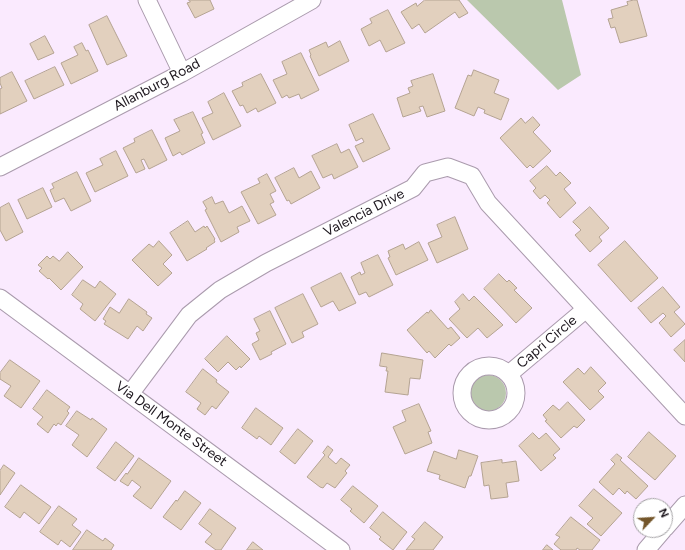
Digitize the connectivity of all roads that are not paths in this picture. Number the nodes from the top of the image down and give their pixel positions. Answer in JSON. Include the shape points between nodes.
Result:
{"nodes":[{"id":1,"x":147,"y":0,"type":"edge"},
{"id":2,"x":312,"y":0,"type":"edge"},
{"id":3,"x":182,"y":73,"type":"junction"},
{"id":4,"x":0,"y":167,"type":"edge"},
{"id":5,"x":0,"y":298,"type":"edge"},
{"id":6,"x":586,"y":309,"type":"junction"},
{"id":7,"x":509,"y":374,"type":"dead end"},
{"id":8,"x":130,"y":394,"type":"junction"},
{"id":9,"x":685,"y":416,"type":"edge"},
{"id":10,"x":685,"y":505,"type":"edge"},
{"id":11,"x":673,"y":519,"type":"edge"},
{"id":12,"x":656,"y":538,"type":"edge"},
{"id":13,"x":341,"y":550,"type":"edge"},
{"id":14,"x":646,"y":550,"type":"edge"}],
"edges":[{"from":1,"to":3,"type":"street"},
{"from":2,"to":3,"type":"street","name":"Allanburg Road"},
{"from":3,"to":4,"type":"street","name":"Allanburg Road"},
{"from":5,"to":8,"type":"street","name":"Via Dell Monte Street"},
{"from":6,"to":7,"type":"street","name":"Capri Circle"},
{"from":6,"to":8,"type":"street","name":"Valencia Drive","via":[[488,203],[472,176],[448,167],[425,173],[413,188],[266,263],[220,290],[189,315]]},
{"from":6,"to":9,"type":"street","name":"Valencia Drive"},
{"from":8,"to":13,"type":"street","name":"Via Dell Monte Street"},
{"from":10,"to":11,"type":"street"},
{"from":12,"to":14,"type":"street"}]}
